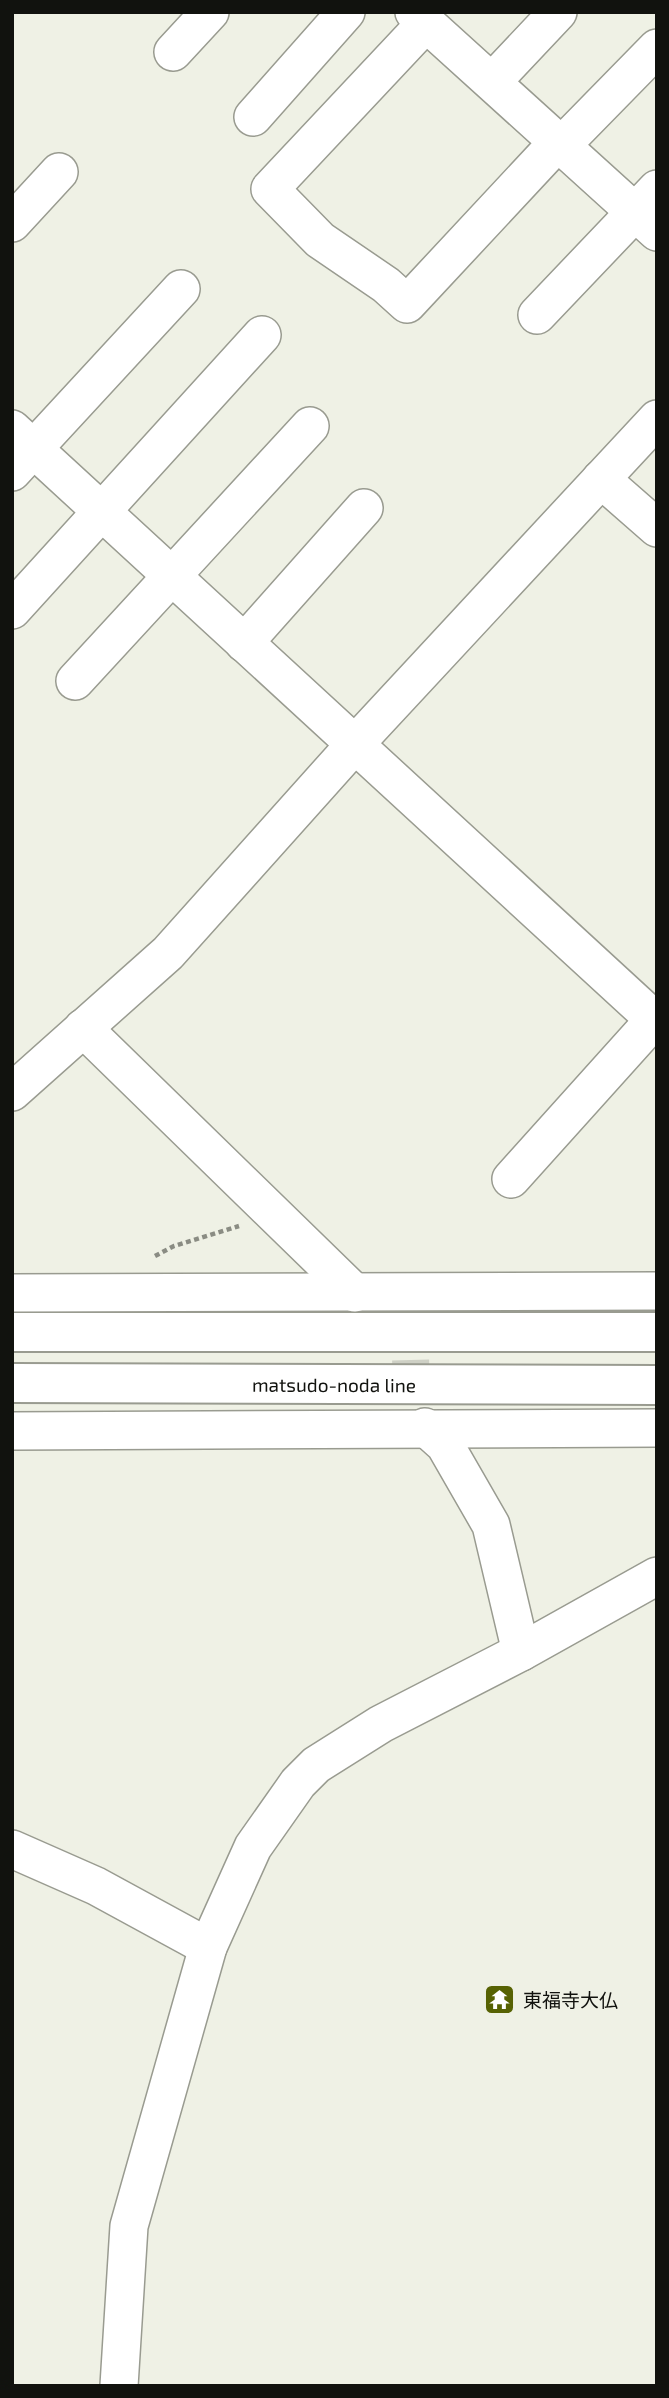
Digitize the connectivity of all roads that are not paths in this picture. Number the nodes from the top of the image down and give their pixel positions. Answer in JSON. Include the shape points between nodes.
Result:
{"nodes":[{"id":1,"x":210,"y":12,"type":"edge"},
{"id":2,"x":346,"y":12,"type":"edge"},
{"id":3,"x":558,"y":12,"type":"edge"},
{"id":4,"x":420,"y":18,"type":"edge"},
{"id":5,"x":657,"y":48,"type":"edge"},
{"id":6,"x":173,"y":52,"type":"dead end"},
{"id":7,"x":493,"y":81,"type":"junction"},
{"id":8,"x":253,"y":117,"type":"dead end"},
{"id":9,"x":560,"y":144,"type":"junction"},
{"id":10,"x":59,"y":172,"type":"dead end"},
{"id":11,"x":650,"y":211,"type":"edge"},
{"id":12,"x":12,"y":223,"type":"edge"},
{"id":13,"x":181,"y":289,"type":"dead end"},
{"id":14,"x":537,"y":315,"type":"dead end"},
{"id":15,"x":262,"y":335,"type":"dead end"},
{"id":16,"x":657,"y":419,"type":"edge"},
{"id":17,"x":310,"y":426,"type":"dead end"},
{"id":18,"x":19,"y":449,"type":"edge"},
{"id":19,"x":601,"y":479,"type":"junction"},
{"id":20,"x":364,"y":509,"type":"dead end"},
{"id":21,"x":102,"y":512,"type":"junction"},
{"id":22,"x":657,"y":528,"type":"edge"},
{"id":23,"x":173,"y":578,"type":"junction"},
{"id":24,"x":12,"y":610,"type":"edge"},
{"id":25,"x":244,"y":643,"type":"junction"},
{"id":26,"x":75,"y":681,"type":"dead end"},
{"id":27,"x":356,"y":744,"type":"junction"},
{"id":28,"x":656,"y":1021,"type":"edge"},
{"id":29,"x":83,"y":1028,"type":"junction"},
{"id":30,"x":12,"y":1092,"type":"edge"},
{"id":31,"x":511,"y":1179,"type":"dead end"},
{"id":32,"x":657,"y":1291,"type":"edge"},
{"id":33,"x":12,"y":1293,"type":"edge"},
{"id":34,"x":355,"y":1293,"type":"junction"},
{"id":35,"x":12,"y":1332,"type":"edge"},
{"id":36,"x":652,"y":1332,"type":"edge"},
{"id":37,"x":12,"y":1383,"type":"edge"},
{"id":38,"x":652,"y":1385,"type":"edge"},
{"id":39,"x":417,"y":1421,"type":"junction"},
{"id":40,"x":657,"y":1428,"type":"edge"},
{"id":41,"x":12,"y":1430,"type":"edge"},
{"id":42,"x":657,"y":1576,"type":"edge"},
{"id":43,"x":521,"y":1652,"type":"junction"},
{"id":44,"x":12,"y":1849,"type":"edge"},
{"id":45,"x":208,"y":1947,"type":"junction"},
{"id":46,"x":119,"y":2386,"type":"edge"}],
"edges":[{"from":1,"to":6,"type":"street"},
{"from":2,"to":8,"type":"street"},
{"from":3,"to":7,"type":"street"},
{"from":4,"to":7,"type":"street"},
{"from":4,"to":9,"type":"street","via":[[270,189],[320,240],[407,304]]},
{"from":5,"to":9,"type":"street"},
{"from":7,"to":9,"type":"street"},
{"from":9,"to":11,"type":"street"},
{"from":10,"to":12,"type":"street"},
{"from":11,"to":14,"type":"street"},
{"from":13,"to":18,"type":"street"},
{"from":15,"to":21,"type":"street"},
{"from":16,"to":19,"type":"street"},
{"from":17,"to":23,"type":"street"},
{"from":18,"to":21,"type":"street"},
{"from":19,"to":22,"type":"street"},
{"from":19,"to":27,"type":"street"},
{"from":20,"to":25,"type":"street"},
{"from":21,"to":23,"type":"street"},
{"from":21,"to":24,"type":"street"},
{"from":23,"to":25,"type":"street"},
{"from":23,"to":26,"type":"street"},
{"from":25,"to":27,"type":"street"},
{"from":27,"to":28,"type":"street"},
{"from":27,"to":29,"type":"street","via":[[168,953]]},
{"from":28,"to":31,"type":"street"},
{"from":29,"to":30,"type":"street"},
{"from":29,"to":34,"type":"street"},
{"from":32,"to":34,"type":"street","via":[[409,1299]]},
{"from":33,"to":34,"type":"street"},
{"from":35,"to":36,"type":"main road"},
{"from":37,"to":38,"type":"main road","name":"matsudo-noda line"},
{"from":39,"to":40,"type":"street"},
{"from":39,"to":41,"type":"street"},
{"from":39,"to":43,"type":"street","via":[[445,1445],[491,1525]]},
{"from":42,"to":43,"type":"street"},
{"from":43,"to":45,"type":"street","via":[[381,1724],[316,1765],[253,1847]]},
{"from":44,"to":45,"type":"street","via":[[96,1886]]},
{"from":45,"to":46,"type":"street","via":[[129,2226]]}]}
